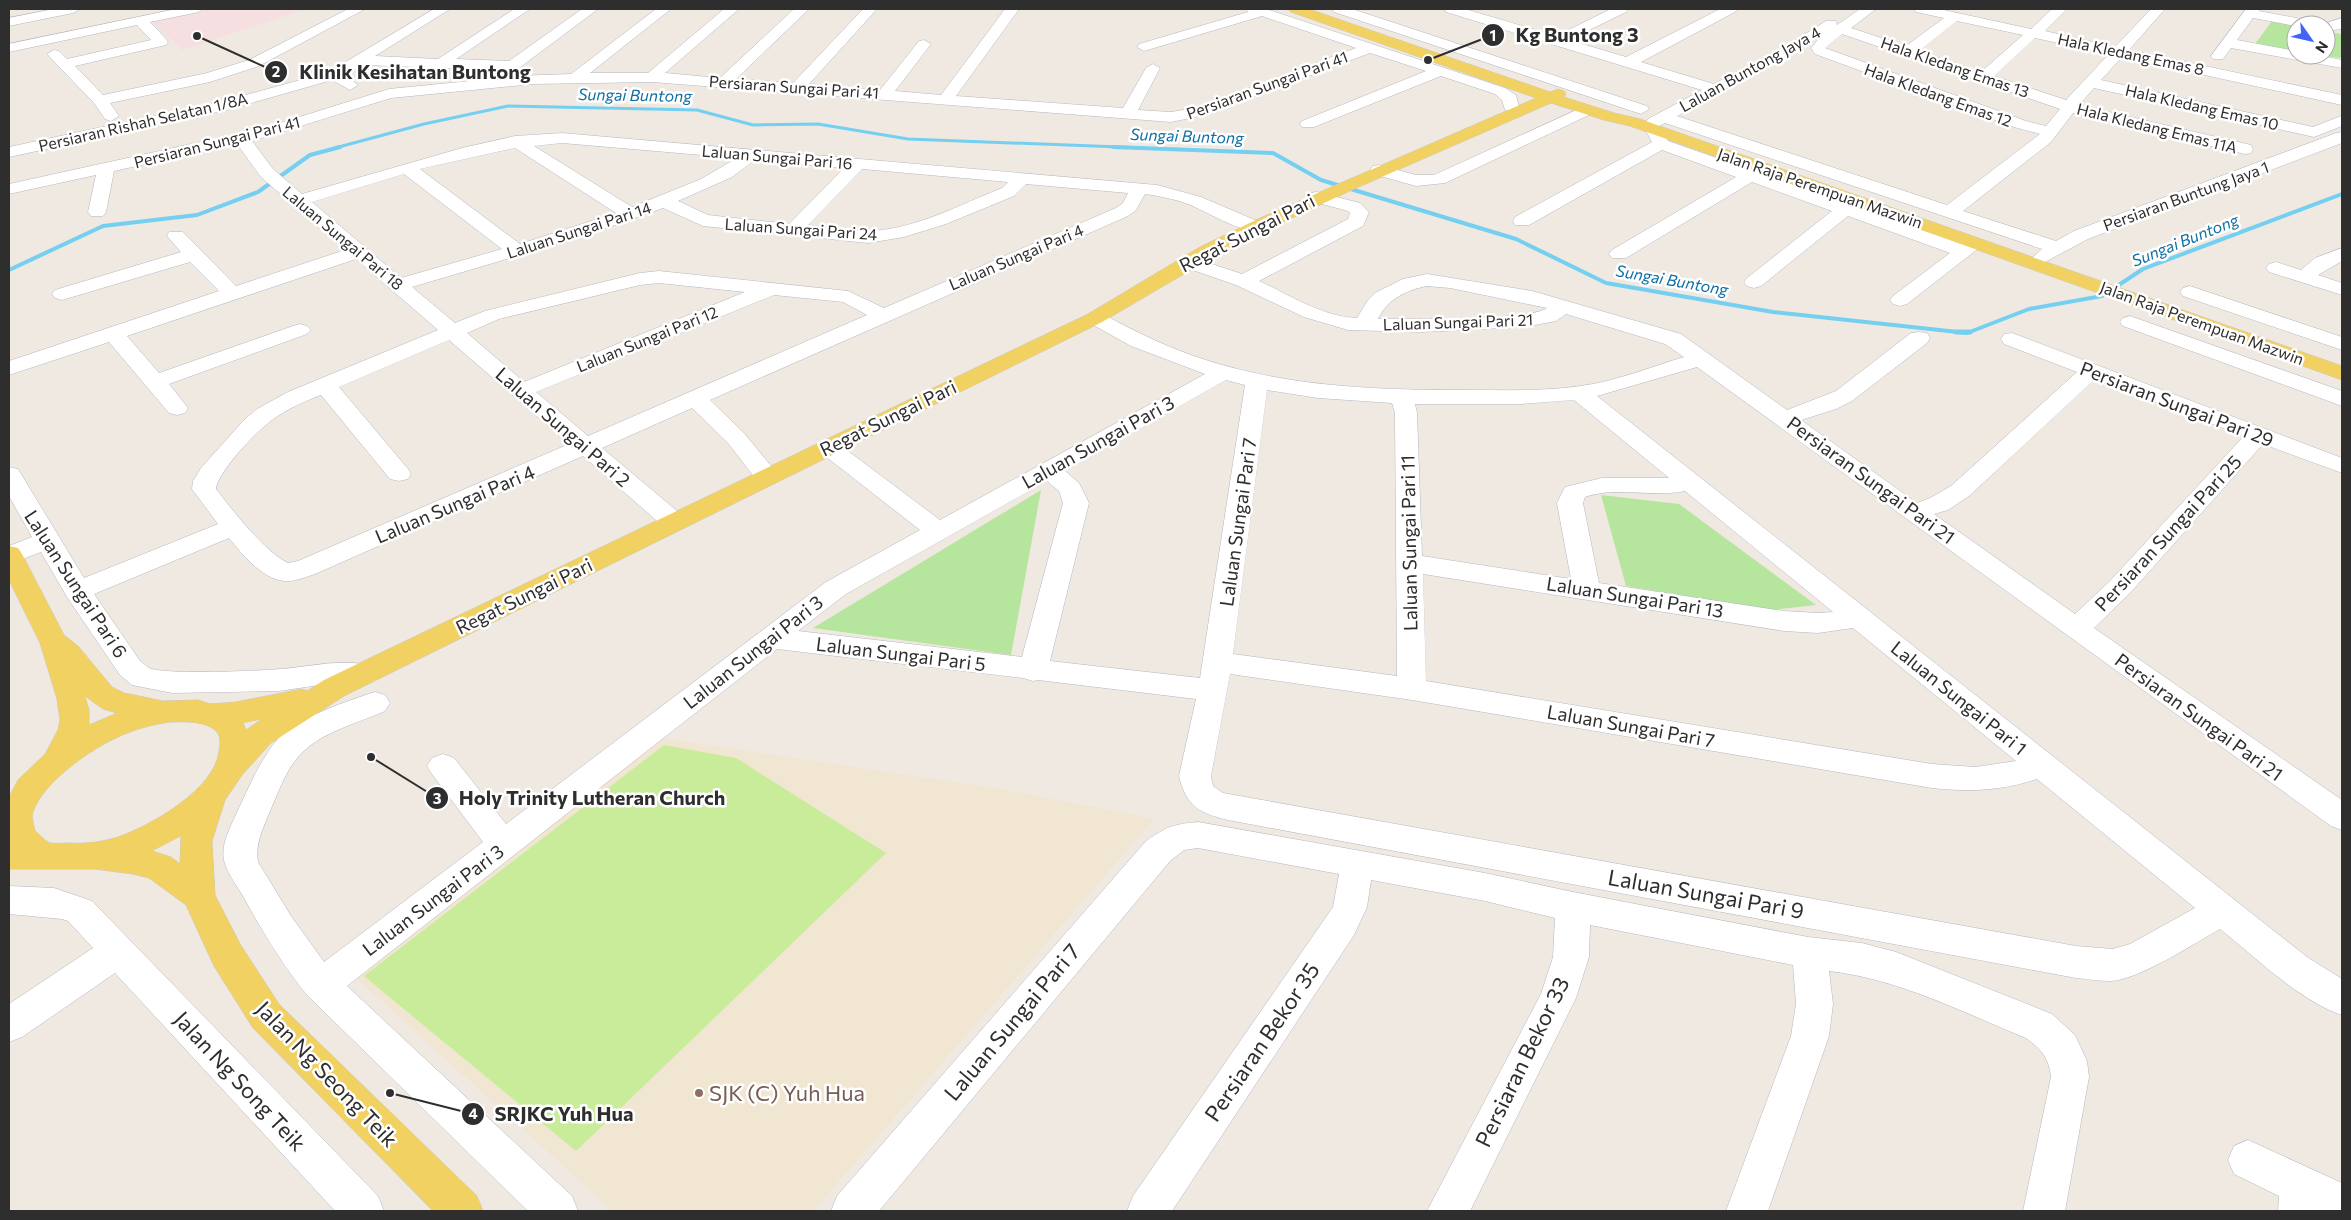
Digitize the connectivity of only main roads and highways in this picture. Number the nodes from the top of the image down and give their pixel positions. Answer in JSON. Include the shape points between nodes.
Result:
{"nodes":[{"id":1,"x":1296,"y":9,"type":"edge"},
{"id":2,"x":1454,"y":61,"type":"junction"},
{"id":3,"x":1503,"y":81,"type":"junction"},
{"id":4,"x":1555,"y":95,"type":"junction"},
{"id":5,"x":1507,"y":113,"type":"junction"},
{"id":6,"x":1645,"y":124,"type":"junction"},
{"id":7,"x":1878,"y":208,"type":"junction"},
{"id":8,"x":2098,"y":286,"type":"junction"},
{"id":9,"x":2342,"y":373,"type":"edge"},
{"id":10,"x":9,"y":556,"type":"edge"},
{"id":11,"x":53,"y":641,"type":"junction"},
{"id":12,"x":334,"y":688,"type":"junction"},
{"id":13,"x":180,"y":710,"type":"junction"},
{"id":14,"x":211,"y":714,"type":"junction"},
{"id":15,"x":57,"y":759,"type":"junction"},
{"id":16,"x":231,"y":766,"type":"junction"},
{"id":17,"x":212,"y":794,"type":"junction"},
{"id":18,"x":20,"y":795,"type":"edge"},
{"id":19,"x":41,"y":854,"type":"junction"},
{"id":20,"x":9,"y":855,"type":"edge"},
{"id":21,"x":86,"y":857,"type":"junction"},
{"id":22,"x":198,"y":895,"type":"junction"},
{"id":23,"x":462,"y":1211,"type":"edge"}],
"edges":[{"from":1,"to":2,"type":"main road","name":"Jalan Raja Perempuan Mazwin"},
{"from":2,"to":3,"type":"main road","name":"Jalan Raja Perempuan Mazwin"},
{"from":2,"to":4,"type":"main road"},
{"from":3,"to":4,"type":"main road","name":"Jalan Raja Perempuan Mazwin"},
{"from":3,"to":5,"type":"main road","via":[[1518,88],[1525,96]]},
{"from":4,"to":5,"type":"main road","name":"Regat Sungai Pari"},
{"from":4,"to":6,"type":"main road","name":"Jalan Raja Perempuan Mazwin"},
{"from":5,"to":6,"type":"main road","via":[[1540,110],[1583,112]]},
{"from":5,"to":12,"type":"main road","name":"Regat Sungai Pari","via":[[1255,227],[1188,262],[1095,318],[674,522],[370,688]]},
{"from":6,"to":7,"type":"main road","name":"Jalan Raja Perempuan Mazwin"},
{"from":7,"to":8,"type":"main road","name":"Jalan Raja Perempuan Mazwin","via":[[1970,247],[2034,263]]},
{"from":7,"to":8,"type":"main road","via":[[2014,248],[2056,249],[2058,259]]},
{"from":8,"to":9,"type":"main road","name":"Jalan Raja Perempuan Mazwin"},
{"from":10,"to":11,"type":"main road"},
{"from":11,"to":13,"type":"main road","via":[[66,650],[96,692],[110,701],[128,708]]},
{"from":11,"to":15,"type":"main road","via":[[54,654],[75,710],[73,729]]},
{"from":12,"to":14,"type":"main road","via":[[281,705]]},
{"from":12,"to":16,"type":"main road","name":"Regat Sungai Pari","via":[[260,736]]},
{"from":13,"to":14,"type":"main road"},
{"from":13,"to":15,"type":"main road","via":[[150,714],[118,724],[86,739]]},
{"from":14,"to":16,"type":"main road","via":[[226,722],[234,734],[236,749]]},
{"from":15,"to":18,"type":"main road"},
{"from":16,"to":17,"type":"main road"},
{"from":17,"to":21,"type":"main road","via":[[186,816],[155,835],[120,849]]},
{"from":17,"to":22,"type":"main road","via":[[196,841]]},
{"from":18,"to":19,"type":"main road","via":[[16,814],[20,838]]},
{"from":19,"to":20,"type":"main road"},
{"from":19,"to":21,"type":"main road"},
{"from":21,"to":22,"type":"main road","via":[[133,860],[159,867]]},
{"from":22,"to":23,"type":"main road","name":"Jalan Ng Seong Teik","via":[[227,955],[266,1016]]}]}
